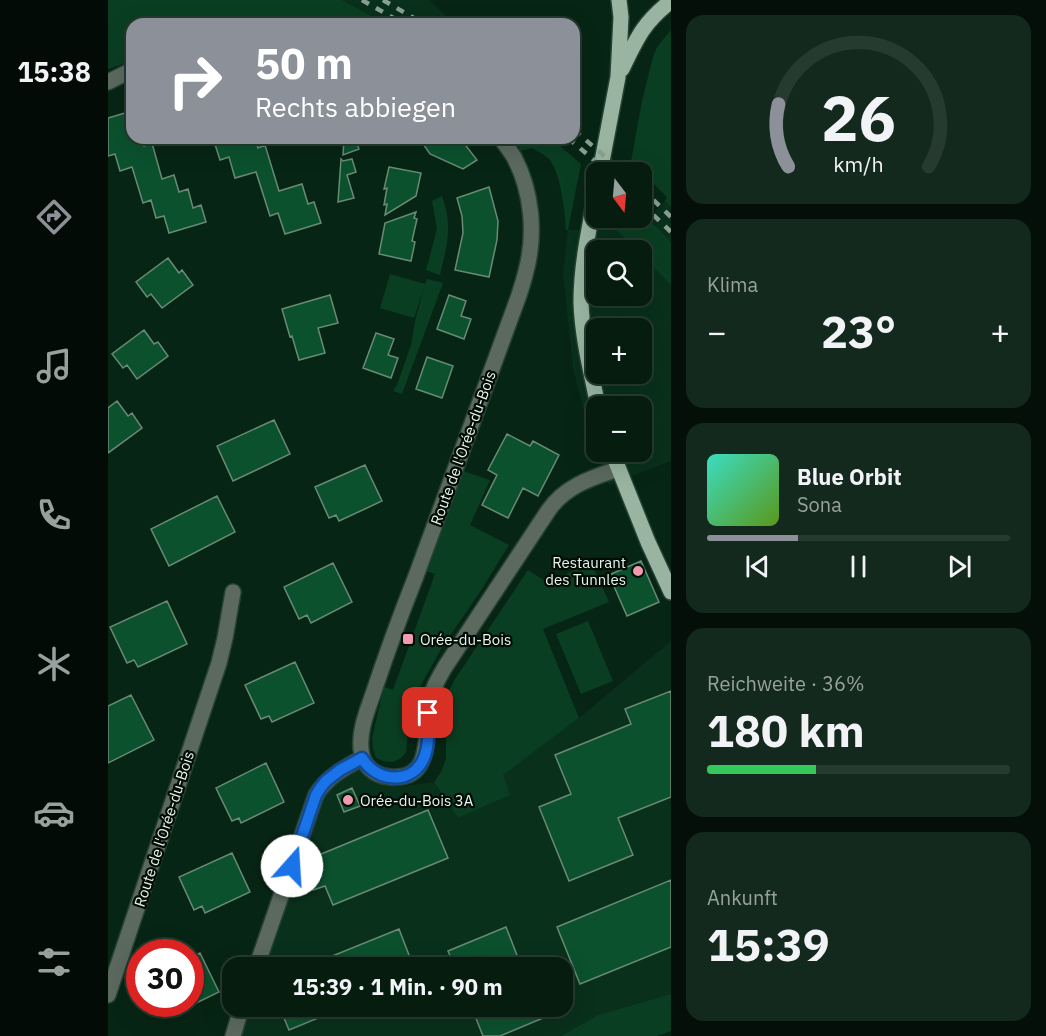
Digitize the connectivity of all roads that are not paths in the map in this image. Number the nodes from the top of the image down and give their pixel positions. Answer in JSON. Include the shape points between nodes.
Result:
{"nodes":[{"id":1,"x":619,"y":0,"type":"edge"},
{"id":2,"x":671,"y":1,"type":"edge"},
{"id":3,"x":126,"y":73,"type":"edge"},
{"id":4,"x":618,"y":77,"type":"junction"},
{"id":5,"x":108,"y":82,"type":"edge"},
{"id":6,"x":505,"y":144,"type":"edge"},
{"id":7,"x":602,"y":162,"type":"edge"},
{"id":8,"x":590,"y":228,"type":"edge"},
{"id":9,"x":596,"y":396,"type":"edge"},
{"id":10,"x":616,"y":462,"type":"edge"},
{"id":11,"x":618,"y":469,"type":"junction"},
{"id":12,"x":233,"y":592,"type":"dead end"},
{"id":13,"x":671,"y":592,"type":"edge"},
{"id":14,"x":362,"y":758,"type":"junction"},
{"id":15,"x":260,"y":957,"type":"edge"},
{"id":16,"x":108,"y":994,"type":"edge"},
{"id":17,"x":238,"y":1017,"type":"edge"},
{"id":18,"x":232,"y":1036,"type":"edge"}],
"edges":[{"from":1,"to":4,"type":"main road"},
{"from":2,"to":4,"type":"main road","via":[[643,27]]},
{"from":3,"to":5,"type":"street"},
{"from":4,"to":7,"type":"main road"},
{"from":6,"to":14,"type":"street","name":"Route de l'Orée-du-Bois","via":[[514,157],[529,203],[531,246],[527,270],[383,662],[364,720]]},
{"from":8,"to":9,"type":"main road","via":[[581,302]]},
{"from":10,"to":11,"type":"main road"},
{"from":11,"to":13,"type":"main road"},
{"from":11,"to":14,"type":"street","via":[[572,487],[548,511],[436,683],[429,703],[426,753],[416,769],[405,776],[383,776],[372,771]]},
{"from":12,"to":16,"type":"street","name":"Route de l'Orée-du-Bois","via":[[219,663]]},
{"from":14,"to":15,"type":"street","via":[[333,776],[316,795]]},
{"from":17,"to":18,"type":"street"}]}
